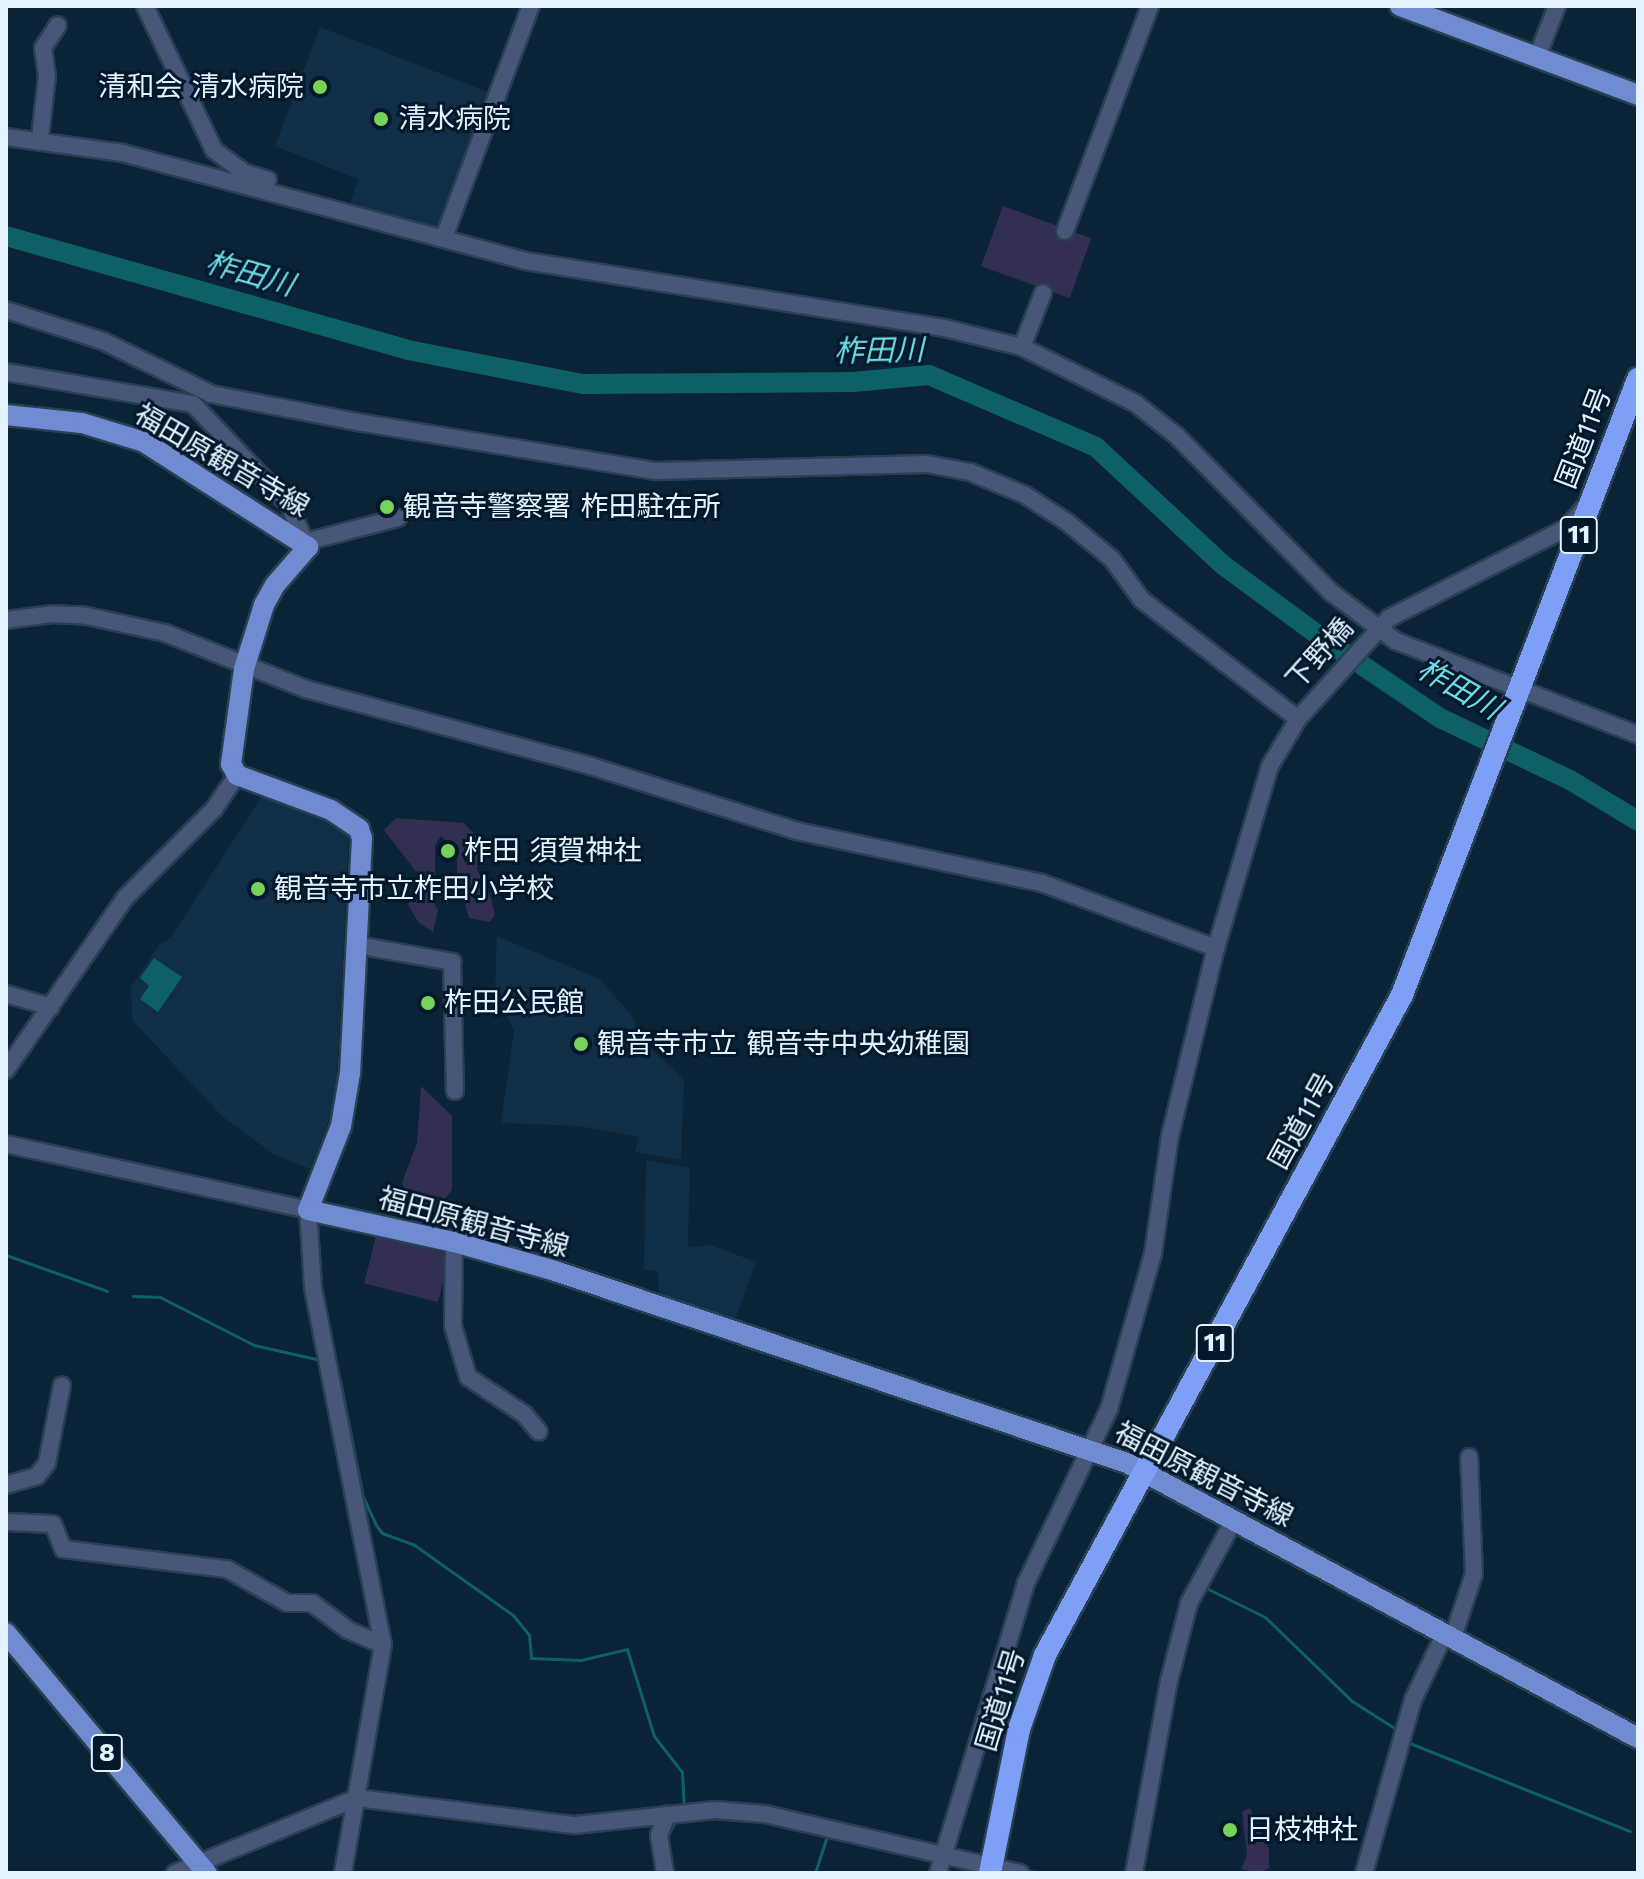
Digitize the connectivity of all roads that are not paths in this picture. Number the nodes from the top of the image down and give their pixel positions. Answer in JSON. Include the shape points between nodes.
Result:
{"nodes":[{"id":1,"x":145,"y":6,"type":"edge"},
{"id":2,"x":531,"y":6,"type":"edge"},
{"id":3,"x":1150,"y":6,"type":"edge"},
{"id":4,"x":1400,"y":6,"type":"edge"},
{"id":5,"x":1557,"y":6,"type":"edge"},
{"id":6,"x":58,"y":25,"type":"dead end"},
{"id":7,"x":1537,"y":57,"type":"junction"},
{"id":8,"x":1638,"y":95,"type":"edge"},
{"id":9,"x":6,"y":137,"type":"edge"},
{"id":10,"x":40,"y":138,"type":"junction"},
{"id":11,"x":220,"y":158,"type":"junction"},
{"id":12,"x":169,"y":164,"type":"junction"},
{"id":13,"x":331,"y":209,"type":"junction"},
{"id":14,"x":1065,"y":231,"type":"dead end"},
{"id":15,"x":444,"y":237,"type":"junction"},
{"id":16,"x":1043,"y":293,"type":"dead end"},
{"id":17,"x":6,"y":310,"type":"edge"},
{"id":18,"x":1022,"y":347,"type":"junction"},
{"id":19,"x":6,"y":372,"type":"edge"},
{"id":20,"x":1638,"y":379,"type":"edge"},
{"id":21,"x":211,"y":394,"type":"junction"},
{"id":22,"x":203,"y":410,"type":"junction"},
{"id":23,"x":6,"y":415,"type":"edge"},
{"id":24,"x":1593,"y":498,"type":"junction"},
{"id":25,"x":398,"y":518,"type":"dead end"},
{"id":26,"x":305,"y":542,"type":"junction"},
{"id":27,"x":6,"y":620,"type":"edge"},
{"id":28,"x":1381,"y":625,"type":"junction"},
{"id":29,"x":244,"y":669,"type":"junction"},
{"id":30,"x":1520,"y":690,"type":"junction"},
{"id":31,"x":1298,"y":719,"type":"junction"},
{"id":32,"x":1638,"y":735,"type":"edge"},
{"id":33,"x":237,"y":775,"type":"junction"},
{"id":34,"x":357,"y":945,"type":"junction"},
{"id":35,"x":1216,"y":948,"type":"junction"},
{"id":36,"x":6,"y":994,"type":"edge"},
{"id":37,"x":51,"y":1007,"type":"junction"},
{"id":38,"x":6,"y":1070,"type":"edge"},
{"id":39,"x":455,"y":1091,"type":"dead end"},
{"id":40,"x":6,"y":1144,"type":"edge"},
{"id":41,"x":308,"y":1210,"type":"junction"},
{"id":42,"x":454,"y":1242,"type":"junction"},
{"id":43,"x":62,"y":1385,"type":"dead end"},
{"id":44,"x":539,"y":1432,"type":"dead end"},
{"id":45,"x":1093,"y":1451,"type":"junction"},
{"id":46,"x":1469,"y":1457,"type":"dead end"},
{"id":47,"x":1147,"y":1474,"type":"junction"},
{"id":48,"x":6,"y":1485,"type":"edge"},
{"id":49,"x":1234,"y":1520,"type":"junction"},
{"id":50,"x":6,"y":1522,"type":"edge"},
{"id":51,"x":6,"y":1633,"type":"edge"},
{"id":52,"x":1449,"y":1635,"type":"junction"},
{"id":53,"x":383,"y":1645,"type":"junction"},
{"id":54,"x":1638,"y":1738,"type":"edge"},
{"id":55,"x":357,"y":1798,"type":"junction"},
{"id":56,"x":667,"y":1815,"type":"junction"},
{"id":57,"x":941,"y":1865,"type":"edge"},
{"id":58,"x":202,"y":1868,"type":"edge"},
{"id":59,"x":991,"y":1870,"type":"edge"},
{"id":60,"x":175,"y":1873,"type":"edge"},
{"id":61,"x":343,"y":1873,"type":"edge"},
{"id":62,"x":665,"y":1873,"type":"edge"},
{"id":63,"x":1020,"y":1873,"type":"edge"},
{"id":64,"x":1134,"y":1873,"type":"edge"},
{"id":65,"x":1364,"y":1873,"type":"edge"}],
"edges":[{"from":1,"to":11,"type":"street"},
{"from":2,"to":15,"type":"street"},
{"from":3,"to":14,"type":"street"},
{"from":4,"to":7,"type":"main road"},
{"from":5,"to":7,"type":"street"},
{"from":6,"to":10,"type":"street","via":[[43,48],[47,76]]},
{"from":7,"to":8,"type":"main road"},
{"from":9,"to":10,"type":"street"},
{"from":10,"to":12,"type":"street"},
{"from":11,"to":12,"type":"street"},
{"from":11,"to":13,"type":"street","via":[[245,173],[308,194]]},
{"from":12,"to":13,"type":"street"},
{"from":13,"to":15,"type":"street"},
{"from":15,"to":18,"type":"street","via":[[607,278],[944,328]]},
{"from":16,"to":18,"type":"street"},
{"from":17,"to":21,"type":"street","via":[[103,341]]},
{"from":18,"to":28,"type":"street","via":[[1135,403],[1178,437],[1332,593]]},
{"from":19,"to":22,"type":"street"},
{"from":20,"to":24,"type":"highway","name":"国道11号","number":"11"},
{"from":21,"to":22,"type":"street"},
{"from":21,"to":31,"type":"street","via":[[656,471],[948,466],[1025,495],[1067,522],[1112,559],[1142,600]]},
{"from":22,"to":26,"type":"street","via":[[289,505]]},
{"from":23,"to":26,"type":"main road","name":"福田原観音寺線","via":[[82,423],[144,442]]},
{"from":24,"to":28,"type":"street","via":[[1568,527]]},
{"from":24,"to":30,"type":"highway","name":"国道11号","number":"11"},
{"from":25,"to":26,"type":"street"},
{"from":26,"to":29,"type":"main road","name":"福田原観音寺線","via":[[306,552],[264,605]]},
{"from":27,"to":29,"type":"street","via":[[87,616],[165,633]]},
{"from":28,"to":30,"type":"street","via":[[1396,641]]},
{"from":28,"to":31,"type":"street","name":"下野橋"},
{"from":29,"to":33,"type":"main road","name":"福田原観音寺線","via":[[231,764]]},
{"from":29,"to":35,"type":"street","via":[[591,766],[797,831],[1042,883]]},
{"from":30,"to":32,"type":"street"},
{"from":30,"to":47,"type":"highway","name":"国道11号","number":"11","via":[[1402,995]]},
{"from":31,"to":35,"type":"street","name":"下野橋","via":[[1261,785]]},
{"from":33,"to":34,"type":"main road","via":[[331,810],[359,829],[363,849]]},
{"from":33,"to":37,"type":"street","via":[[214,809],[125,898]]},
{"from":34,"to":39,"type":"street","via":[[452,962]]},
{"from":34,"to":41,"type":"main road","via":[[341,1126]]},
{"from":35,"to":45,"type":"street","name":"下野橋","via":[[1170,1136],[1153,1254]]},
{"from":36,"to":37,"type":"street"},
{"from":37,"to":38,"type":"street"},
{"from":40,"to":41,"type":"street"},
{"from":41,"to":42,"type":"main road","name":"福田原観音寺線"},
{"from":41,"to":53,"type":"street","via":[[313,1288]]},
{"from":42,"to":44,"type":"street","via":[[453,1326],[468,1377],[524,1414]]},
{"from":42,"to":45,"type":"main road","name":"福田原観音寺線"},
{"from":43,"to":48,"type":"street","via":[[47,1463],[37,1476]]},
{"from":45,"to":47,"type":"main road","name":"福田原観音寺線"},
{"from":45,"to":57,"type":"street","name":"下野橋","via":[[1026,1583]]},
{"from":46,"to":52,"type":"street","via":[[1474,1574]]},
{"from":47,"to":49,"type":"main road","name":"福田原観音寺線"},
{"from":47,"to":59,"type":"highway","name":"国道11号","number":"11","via":[[1045,1655],[1019,1729]]},
{"from":49,"to":52,"type":"main road","name":"福田原観音寺線"},
{"from":49,"to":64,"type":"street","via":[[1189,1603],[1169,1681]]},
{"from":50,"to":53,"type":"street","via":[[53,1524],[63,1549],[227,1569],[287,1603],[312,1603],[348,1630]]},
{"from":51,"to":58,"type":"main road","number":"8"},
{"from":52,"to":54,"type":"main road","name":"福田原観音寺線"},
{"from":52,"to":65,"type":"street","via":[[1413,1700]]},
{"from":53,"to":55,"type":"street"},
{"from":55,"to":56,"type":"street","via":[[575,1825]]},
{"from":55,"to":58,"type":"street"},
{"from":55,"to":61,"type":"street"},
{"from":56,"to":57,"type":"street","via":[[715,1810],[765,1814]]},
{"from":56,"to":62,"type":"street","via":[[659,1835]]},
{"from":57,"to":59,"type":"street"},
{"from":58,"to":60,"type":"street"},
{"from":59,"to":63,"type":"street"}]}
